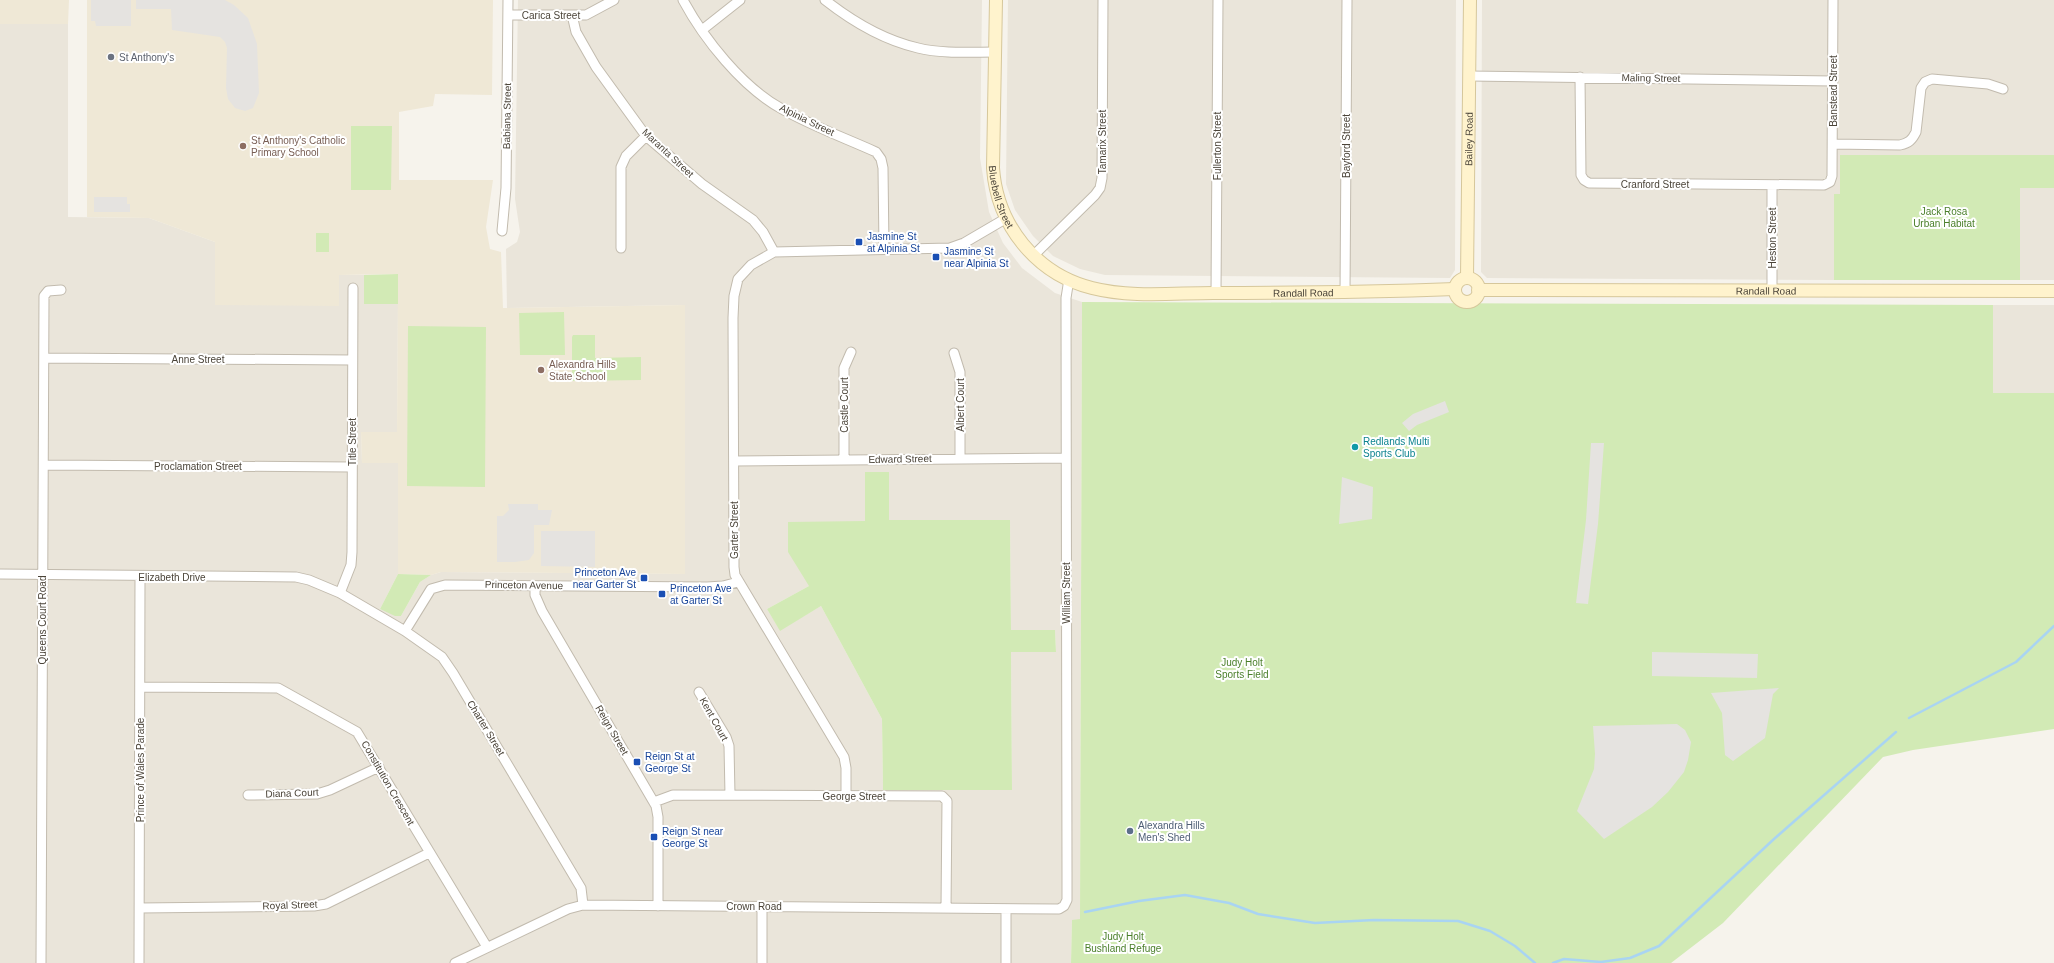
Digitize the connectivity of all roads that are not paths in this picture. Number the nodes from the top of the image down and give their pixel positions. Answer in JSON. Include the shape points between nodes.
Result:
{"nodes":[{"id":1,"x":508,"y":0,"type":"edge"},
{"id":2,"x":614,"y":0,"type":"edge"},
{"id":3,"x":682,"y":0,"type":"edge"},
{"id":4,"x":740,"y":0,"type":"edge"},
{"id":5,"x":826,"y":0,"type":"edge"},
{"id":6,"x":996,"y":0,"type":"edge"},
{"id":7,"x":1102,"y":0,"type":"edge"},
{"id":8,"x":1218,"y":0,"type":"edge"},
{"id":9,"x":1347,"y":0,"type":"edge"},
{"id":10,"x":1470,"y":0,"type":"edge"},
{"id":11,"x":1833,"y":0,"type":"edge"},
{"id":12,"x":508,"y":15,"type":"junction"},
{"id":13,"x":572,"y":15,"type":"junction"},
{"id":14,"x":702,"y":30,"type":"junction"},
{"id":15,"x":995,"y":52,"type":"junction"},
{"id":16,"x":1469,"y":76,"type":"junction"},
{"id":17,"x":1580,"y":77,"type":"junction"},
{"id":18,"x":1833,"y":80,"type":"junction"},
{"id":19,"x":2003,"y":89,"type":"dead end"},
{"id":20,"x":646,"y":136,"type":"junction"},
{"id":21,"x":1833,"y":144,"type":"junction"},
{"id":22,"x":1830,"y":182,"type":"joint"},
{"id":23,"x":1772,"y":185,"type":"junction"},
{"id":24,"x":1005,"y":219,"type":"junction"},
{"id":25,"x":502,"y":231,"type":"dead end"},
{"id":26,"x":621,"y":248,"type":"dead end"},
{"id":27,"x":884,"y":250,"type":"junction"},
{"id":28,"x":774,"y":252,"type":"junction"},
{"id":29,"x":1033,"y":256,"type":"junction"},
{"id":30,"x":1467,"y":278,"type":"junction"},
{"id":31,"x":1069,"y":279,"type":"junction"},
{"id":32,"x":353,"y":288,"type":"dead end"},
{"id":33,"x":1455,"y":289,"type":"junction"},
{"id":34,"x":61,"y":290,"type":"dead end"},
{"id":35,"x":1478,"y":290,"type":"junction"},
{"id":36,"x":1772,"y":291,"type":"junction"},
{"id":37,"x":2054,"y":292,"type":"edge"},
{"id":38,"x":1152,"y":293,"type":"joint"},
{"id":39,"x":1216,"y":293,"type":"junction"},
{"id":40,"x":1345,"y":293,"type":"junction"},
{"id":41,"x":852,"y":352,"type":"dead end"},
{"id":42,"x":954,"y":353,"type":"dead end"},
{"id":43,"x":44,"y":358,"type":"junction"},
{"id":44,"x":352,"y":360,"type":"junction"},
{"id":45,"x":960,"y":458,"type":"junction"},
{"id":46,"x":1066,"y":458,"type":"junction"},
{"id":47,"x":844,"y":459,"type":"junction"},
{"id":48,"x":734,"y":461,"type":"junction"},
{"id":49,"x":44,"y":465,"type":"junction"},
{"id":50,"x":352,"y":467,"type":"junction"},
{"id":51,"x":0,"y":574,"type":"edge"},
{"id":52,"x":43,"y":575,"type":"junction"},
{"id":53,"x":140,"y":576,"type":"junction"},
{"id":54,"x":738,"y":582,"type":"junction"},
{"id":55,"x":535,"y":586,"type":"junction"},
{"id":56,"x":340,"y":593,"type":"junction"},
{"id":57,"x":405,"y":631,"type":"junction"},
{"id":58,"x":141,"y":687,"type":"junction"},
{"id":59,"x":699,"y":692,"type":"dead end"},
{"id":60,"x":379,"y":767,"type":"junction"},
{"id":61,"x":248,"y":795,"type":"dead end"},
{"id":62,"x":730,"y":795,"type":"junction"},
{"id":63,"x":846,"y":796,"type":"junction"},
{"id":64,"x":654,"y":802,"type":"junction"},
{"id":65,"x":429,"y":853,"type":"junction"},
{"id":66,"x":583,"y":905,"type":"junction"},
{"id":67,"x":658,"y":906,"type":"junction"},
{"id":68,"x":762,"y":906,"type":"junction"},
{"id":69,"x":1064,"y":906,"type":"joint"},
{"id":70,"x":140,"y":908,"type":"junction"},
{"id":71,"x":946,"y":908,"type":"junction"},
{"id":72,"x":1006,"y":908,"type":"junction"},
{"id":73,"x":487,"y":947,"type":"junction"},
{"id":74,"x":41,"y":963,"type":"edge"},
{"id":75,"x":139,"y":963,"type":"edge"},
{"id":76,"x":456,"y":963,"type":"edge"},
{"id":77,"x":762,"y":963,"type":"edge"},
{"id":78,"x":1006,"y":963,"type":"edge"}],
"edges":[{"from":1,"to":12,"type":"street","name":"Babiana Street"},
{"from":2,"to":13,"type":"street","name":"Carica Street","via":[[586,15]]},
{"from":3,"to":14,"type":"street","name":"Alpinia Street"},
{"from":4,"to":14,"type":"street"},
{"from":5,"to":15,"type":"street","via":[[842,14],[867,29],[919,49]]},
{"from":6,"to":15,"type":"street","name":"Bluebell Street"},
{"from":7,"to":29,"type":"street","name":"Tamarix Street","via":[[1100,188],[1095,196]]},
{"from":8,"to":39,"type":"street","name":"Fullerton Street"},
{"from":9,"to":40,"type":"street","name":"Bayford Street"},
{"from":10,"to":16,"type":"street","name":"Bailey Road"},
{"from":11,"to":18,"type":"street","name":"Banstead Street"},
{"from":12,"to":13,"type":"street","name":"Carica Street"},
{"from":12,"to":25,"type":"street","name":"Babiana Street","via":[[506,188]]},
{"from":13,"to":20,"type":"street","name":"Maranta Street","via":[[576,32],[596,67]]},
{"from":14,"to":27,"type":"street","name":"Alpinia Street","via":[[742,78],[759,94],[782,109],[876,152],[883,168]]},
{"from":15,"to":24,"type":"street","name":"Bluebell Street","via":[[993,168],[996,190]]},
{"from":16,"to":17,"type":"street","name":"Maling Street"},
{"from":16,"to":30,"type":"street","name":"Bailey Road"},
{"from":17,"to":18,"type":"street","name":"Maling Street"},
{"from":17,"to":23,"type":"street","name":"Cranford Street","via":[[1581,175],[1589,183]]},
{"from":18,"to":21,"type":"street","name":"Banstead Street"},
{"from":19,"to":21,"type":"street","via":[[1988,84],[1932,79],[1925,82],[1921,88],[1916,132],[1908,143]]},
{"from":20,"to":26,"type":"street","via":[[626,156],[621,167]]},
{"from":20,"to":28,"type":"street","name":"Maranta Street","via":[[702,184],[753,220]]},
{"from":21,"to":22,"type":"street","name":"Banstead Street"},
{"from":22,"to":23,"type":"street","name":"Cranford Street","via":[[1824,185]]},
{"from":23,"to":36,"type":"street","name":"Heston Street"},
{"from":24,"to":27,"type":"street","via":[[957,246]]},
{"from":24,"to":29,"type":"street","name":"Bluebell Street"},
{"from":27,"to":28,"type":"street"},
{"from":28,"to":48,"type":"street","name":"Garter Street","via":[[746,269],[738,279],[736,287],[733,318]]},
{"from":29,"to":31,"type":"street","name":"Bluebell Street"},
{"from":30,"to":33,"type":"street","via":[[1458,282]]},
{"from":30,"to":35,"type":"street","via":[[1476,282]]},
{"from":31,"to":38,"type":"street","name":"Bluebell Street","via":[[1092,288],[1113,292]]},
{"from":31,"to":46,"type":"street","name":"William Street","via":[[1066,298]]},
{"from":32,"to":44,"type":"street","name":"Title Street"},
{"from":33,"to":35,"type":"street","via":[[1458,297],[1468,302],[1475,298]]},
{"from":33,"to":40,"type":"street","name":"Randall Road"},
{"from":34,"to":43,"type":"street","name":"Queens Court Road","via":[[48,291],[44,296]]},
{"from":35,"to":36,"type":"street","name":"Randall Road"},
{"from":36,"to":37,"type":"street","name":"Randall Road"},
{"from":38,"to":39,"type":"street","name":"Randall Road"},
{"from":39,"to":40,"type":"street","name":"Randall Road"},
{"from":41,"to":47,"type":"street","name":"Castle Court","via":[[844,368]]},
{"from":42,"to":45,"type":"street","name":"Albert Court","via":[[960,372]]},
{"from":43,"to":44,"type":"street","name":"Anne Street"},
{"from":43,"to":49,"type":"street","name":"Queens Court Road"},
{"from":44,"to":50,"type":"street","name":"Title Street"},
{"from":45,"to":46,"type":"street","name":"Edward Street"},
{"from":45,"to":47,"type":"street","name":"Edward Street"},
{"from":46,"to":69,"type":"street","name":"William Street","via":[[1067,900]]},
{"from":47,"to":48,"type":"street","name":"Edward Street"},
{"from":48,"to":54,"type":"street","name":"Garter Street","via":[[734,567]]},
{"from":49,"to":50,"type":"street","name":"Proclamation Street"},
{"from":49,"to":52,"type":"street","name":"Queens Court Road"},
{"from":50,"to":56,"type":"street","name":"Title Street","via":[[352,565]]},
{"from":51,"to":52,"type":"street","name":"Elizabeth Drive"},
{"from":52,"to":53,"type":"street","name":"Elizabeth Drive"},
{"from":52,"to":74,"type":"street","name":"Queens Court Road"},
{"from":53,"to":56,"type":"street","name":"Elizabeth Drive","via":[[296,577]]},
{"from":53,"to":58,"type":"street","name":"Prince of Wales Parade"},
{"from":54,"to":55,"type":"street","name":"Princeton Avenue","via":[[707,587]]},
{"from":54,"to":63,"type":"street","name":"Garter Street","via":[[844,757]]},
{"from":55,"to":57,"type":"street","name":"Princeton Avenue","via":[[437,586],[431,589],[423,600]]},
{"from":55,"to":64,"type":"street","name":"Reign Street","via":[[535,595],[542,611]]},
{"from":56,"to":57,"type":"street","name":"Charter Street"},
{"from":57,"to":66,"type":"street","name":"Charter Street","via":[[442,657],[453,673],[581,888]]},
{"from":58,"to":60,"type":"street","name":"Constitution Crescent","via":[[278,688],[357,732]]},
{"from":58,"to":70,"type":"street","name":"Prince of Wales Parade"},
{"from":59,"to":62,"type":"street","name":"Kent Court","via":[[729,746]]},
{"from":60,"to":61,"type":"street","name":"Diana Court","via":[[317,794]]},
{"from":60,"to":65,"type":"street","name":"Constitution Crescent"},
{"from":62,"to":63,"type":"street","name":"George Street"},
{"from":62,"to":64,"type":"street","name":"George Street","via":[[668,795]]},
{"from":63,"to":71,"type":"street","name":"George Street","via":[[942,796],[947,802]]},
{"from":64,"to":67,"type":"street","name":"Reign Street","via":[[658,817]]},
{"from":65,"to":70,"type":"street","name":"Royal Street","via":[[326,904]]},
{"from":65,"to":73,"type":"street","name":"Constitution Crescent"},
{"from":66,"to":67,"type":"street","name":"Crown Road"},
{"from":66,"to":73,"type":"street","name":"Crown Road","via":[[568,909]]},
{"from":67,"to":68,"type":"street","name":"Crown Road"},
{"from":68,"to":71,"type":"street","name":"Crown Road"},
{"from":68,"to":77,"type":"street"},
{"from":69,"to":72,"type":"street","name":"Crown Road","via":[[1059,909]]},
{"from":70,"to":75,"type":"street","name":"Prince of Wales Parade"},
{"from":71,"to":72,"type":"street","name":"Crown Road"},
{"from":72,"to":78,"type":"street"},
{"from":73,"to":76,"type":"street","name":"Crown Road"}]}
